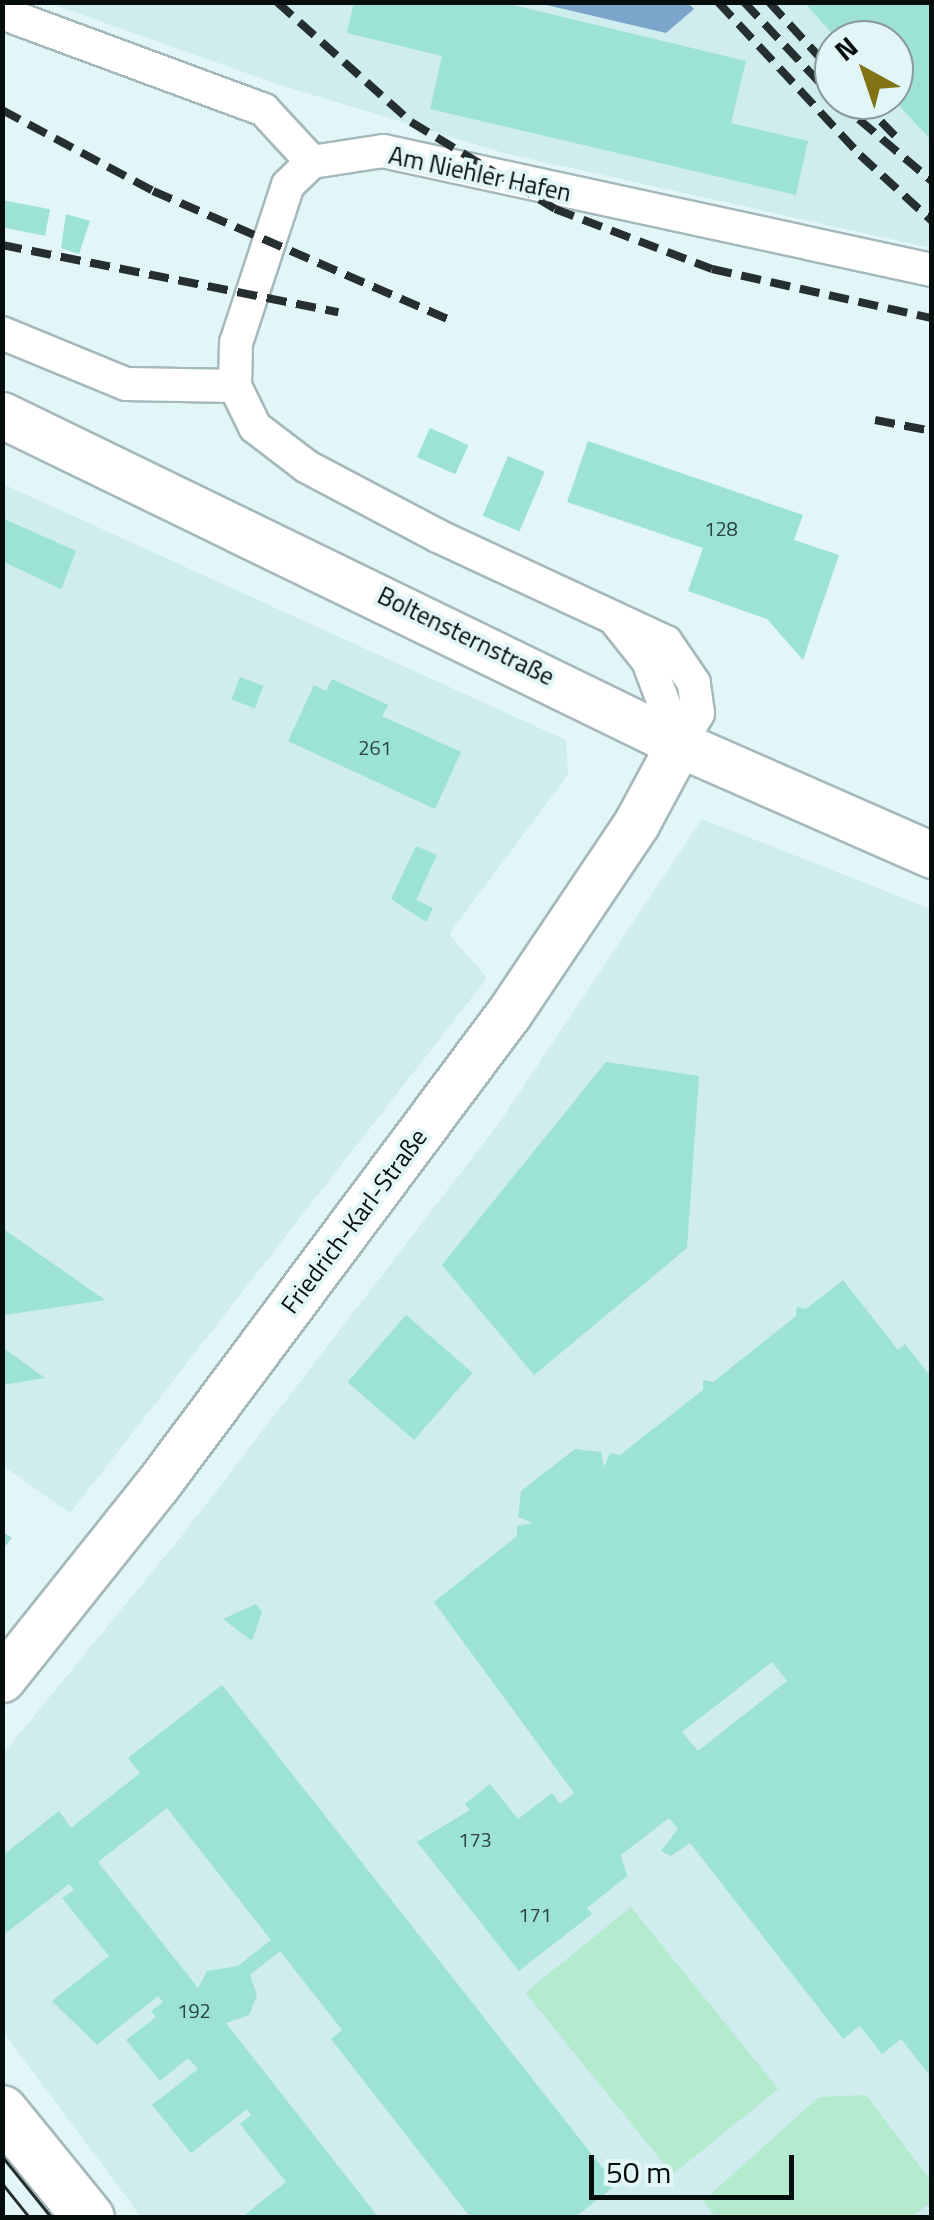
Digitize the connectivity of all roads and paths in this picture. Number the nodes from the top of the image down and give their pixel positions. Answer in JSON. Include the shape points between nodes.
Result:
{"nodes":[{"id":1,"x":2,"y":13,"type":"edge"},
{"id":2,"x":312,"y":162,"type":"junction"},
{"id":3,"x":932,"y":270,"type":"edge"},
{"id":4,"x":2,"y":334,"type":"edge"},
{"id":5,"x":235,"y":386,"type":"junction"},
{"id":6,"x":2,"y":415,"type":"edge"},
{"id":7,"x":679,"y":744,"type":"junction"},
{"id":8,"x":932,"y":855,"type":"edge"},
{"id":9,"x":2,"y":1679,"type":"edge"},
{"id":10,"x":2,"y":2111,"type":"edge"},
{"id":11,"x":88,"y":2218,"type":"edge"}],
"edges":[{"from":1,"to":2,"type":"street","via":[[264,110]]},
{"from":2,"to":3,"type":"street","name":"Am Niehler Hafen","via":[[383,152]]},
{"from":2,"to":5,"type":"street","via":[[288,185],[276,218],[236,343]]},
{"from":4,"to":5,"type":"street","via":[[126,384]]},
{"from":5,"to":7,"type":"street","via":[[256,427],[277,449],[666,642],[694,682],[698,713]]},
{"from":6,"to":7,"type":"main road","name":"Boltensternstraße"},
{"from":7,"to":8,"type":"main road","name":"Boltensternstraße"},
{"from":7,"to":9,"type":"main road","name":"Friedrich-Karl-Straße","via":[[636,824],[509,1014],[157,1485]]},
{"from":10,"to":11,"type":"main road"}]}
